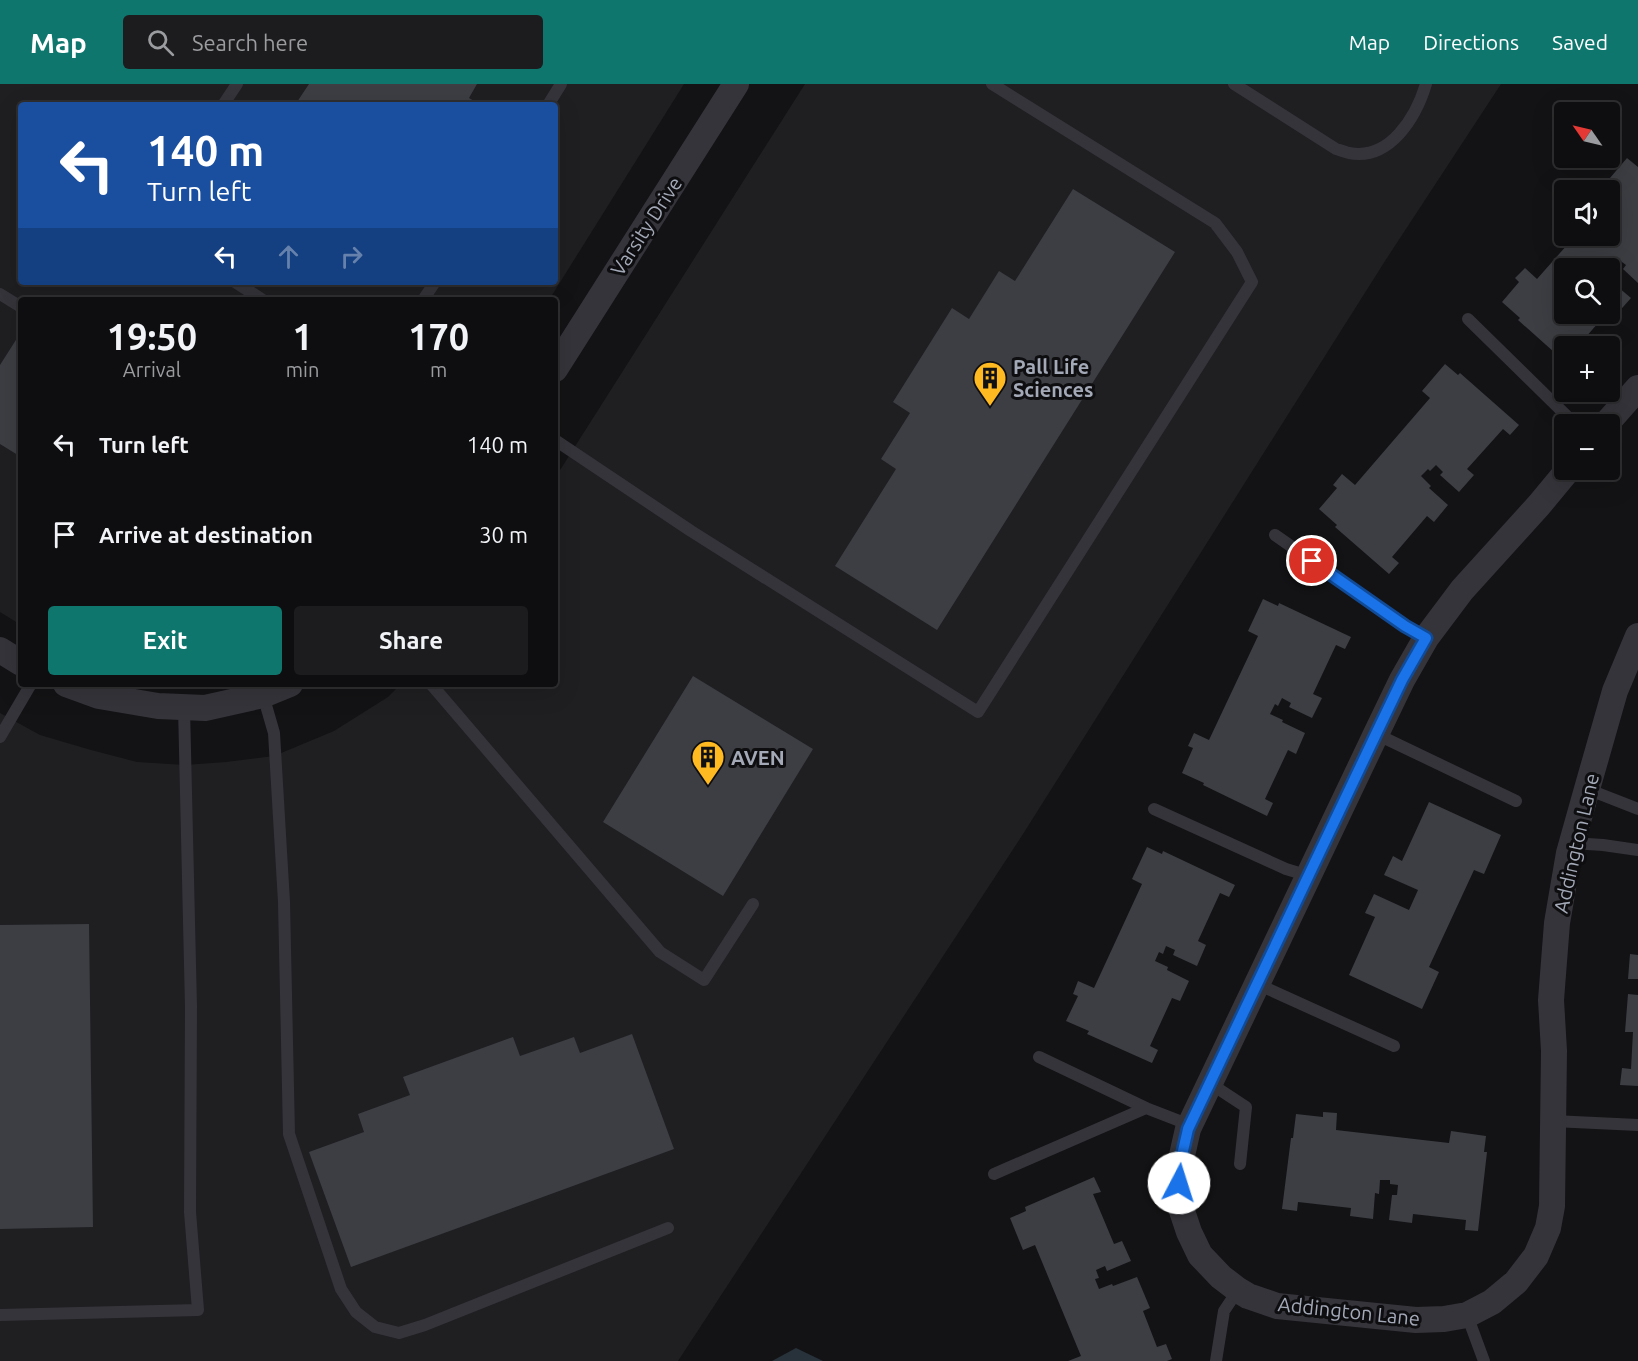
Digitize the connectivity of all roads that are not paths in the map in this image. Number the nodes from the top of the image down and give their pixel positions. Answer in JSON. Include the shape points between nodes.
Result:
{"nodes":[{"id":1,"x":237,"y":84,"type":"edge"},
{"id":2,"x":561,"y":84,"type":"edge"},
{"id":3,"x":736,"y":84,"type":"edge"},
{"id":4,"x":992,"y":84,"type":"edge"},
{"id":5,"x":1234,"y":84,"type":"edge"},
{"id":6,"x":1426,"y":84,"type":"edge"},
{"id":7,"x":225,"y":102,"type":"edge"},
{"id":8,"x":550,"y":102,"type":"edge"},
{"id":9,"x":240,"y":285,"type":"edge"},
{"id":10,"x":0,"y":294,"type":"edge"},
{"id":11,"x":258,"y":297,"type":"edge"},
{"id":12,"x":18,"y":306,"type":"edge"},
{"id":13,"x":1468,"y":319,"type":"dead end"},
{"id":14,"x":558,"y":364,"type":"edge"},
{"id":15,"x":1638,"y":388,"type":"edge"},
{"id":16,"x":1565,"y":414,"type":"edge"},
{"id":17,"x":1615,"y":414,"type":"edge"},
{"id":18,"x":558,"y":442,"type":"edge"},
{"id":19,"x":1560,"y":480,"type":"edge"},
{"id":20,"x":1275,"y":535,"type":"dead end"},
{"id":21,"x":1638,"y":636,"type":"edge"},
{"id":22,"x":1426,"y":638,"type":"junction"},
{"id":23,"x":0,"y":650,"type":"edge"},
{"id":24,"x":18,"y":661,"type":"edge"},
{"id":25,"x":29,"y":687,"type":"edge"},
{"id":26,"x":74,"y":687,"type":"edge"},
{"id":27,"x":283,"y":687,"type":"edge"},
{"id":28,"x":434,"y":687,"type":"edge"},
{"id":29,"x":263,"y":695,"type":"junction"},
{"id":30,"x":184,"y":707,"type":"junction"},
{"id":31,"x":1376,"y":734,"type":"junction"},
{"id":32,"x":0,"y":737,"type":"edge"},
{"id":33,"x":1587,"y":789,"type":"junction"},
{"id":34,"x":1516,"y":801,"type":"dead end"},
{"id":35,"x":1638,"y":808,"type":"edge"},
{"id":36,"x":1154,"y":809,"type":"dead end"},
{"id":37,"x":1572,"y":843,"type":"junction"},
{"id":38,"x":1638,"y":850,"type":"edge"},
{"id":39,"x":1309,"y":876,"type":"junction"},
{"id":40,"x":753,"y":904,"type":"dead end"},
{"id":41,"x":1257,"y":984,"type":"junction"},
{"id":42,"x":1394,"y":1046,"type":"dead end"},
{"id":43,"x":1040,"y":1057,"type":"dead end"},
{"id":44,"x":1211,"y":1084,"type":"junction"},
{"id":45,"x":1146,"y":1108,"type":"junction"},
{"id":46,"x":1553,"y":1121,"type":"junction"},
{"id":47,"x":1190,"y":1125,"type":"junction"},
{"id":48,"x":1638,"y":1125,"type":"edge"},
{"id":49,"x":1240,"y":1164,"type":"dead end"},
{"id":50,"x":994,"y":1174,"type":"dead end"},
{"id":51,"x":668,"y":1228,"type":"dead end"},
{"id":52,"x":1238,"y":1290,"type":"junction"},
{"id":53,"x":0,"y":1315,"type":"edge"},
{"id":54,"x":1467,"y":1315,"type":"junction"},
{"id":55,"x":1216,"y":1361,"type":"edge"},
{"id":56,"x":1484,"y":1361,"type":"edge"}],
"edges":[{"from":1,"to":7,"type":"lane"},
{"from":2,"to":8,"type":"lane"},
{"from":3,"to":14,"type":"street","name":"Varsity Drive"},
{"from":4,"to":18,"type":"lane","via":[[1215,223],[1237,252],[1252,282],[978,712],[690,531]]},
{"from":5,"to":6,"type":"lane","via":[[1336,149],[1351,154],[1384,148],[1414,113]]},
{"from":9,"to":11,"type":"lane"},
{"from":10,"to":12,"type":"lane"},
{"from":13,"to":16,"type":"lane"},
{"from":15,"to":17,"type":"street"},
{"from":19,"to":22,"type":"street","name":"Addington Lane","via":[[1462,590]]},
{"from":20,"to":22,"type":"lane"},
{"from":21,"to":33,"type":"street","name":"Addington Lane","via":[[1615,691]]},
{"from":22,"to":31,"type":"street","name":"Addington Lane"},
{"from":23,"to":24,"type":"street"},
{"from":25,"to":32,"type":"lane"},
{"from":26,"to":30,"type":"street","via":[[99,696]]},
{"from":27,"to":29,"type":"street"},
{"from":28,"to":40,"type":"lane","via":[[660,952],[704,980]]},
{"from":29,"to":30,"type":"street","via":[[205,708]]},
{"from":29,"to":51,"type":"lane","via":[[274,733],[284,891],[289,1134],[340,1289],[356,1312],[375,1327],[399,1333]]},
{"from":30,"to":53,"type":"lane","via":[[191,1007],[190,1212],[198,1311]]},
{"from":31,"to":34,"type":"lane"},
{"from":31,"to":39,"type":"street","name":"Addington Lane"},
{"from":33,"to":35,"type":"lane"},
{"from":33,"to":37,"type":"street","name":"Addington Lane"},
{"from":36,"to":39,"type":"lane"},
{"from":37,"to":38,"type":"lane"},
{"from":37,"to":46,"type":"street","name":"Addington Lane","via":[[1557,923],[1551,1000]]},
{"from":39,"to":41,"type":"street","name":"Addington Lane"},
{"from":41,"to":42,"type":"lane"},
{"from":41,"to":44,"type":"street","name":"Addington Lane"},
{"from":43,"to":45,"type":"lane"},
{"from":44,"to":47,"type":"street","name":"Addington Lane"},
{"from":44,"to":49,"type":"lane","via":[[1246,1107]]},
{"from":45,"to":47,"type":"lane"},
{"from":45,"to":50,"type":"lane"},
{"from":46,"to":48,"type":"lane"},
{"from":46,"to":54,"type":"street","name":"Addington Lane","via":[[1552,1206],[1536,1256],[1516,1282],[1492,1302]]},
{"from":47,"to":52,"type":"street","name":"Addington Lane","via":[[1180,1164],[1179,1202],[1200,1255]]},
{"from":52,"to":54,"type":"street","name":"Addington Lane","via":[[1278,1306],[1416,1320]]},
{"from":52,"to":55,"type":"lane","via":[[1224,1311]]},
{"from":54,"to":56,"type":"lane"}]}
